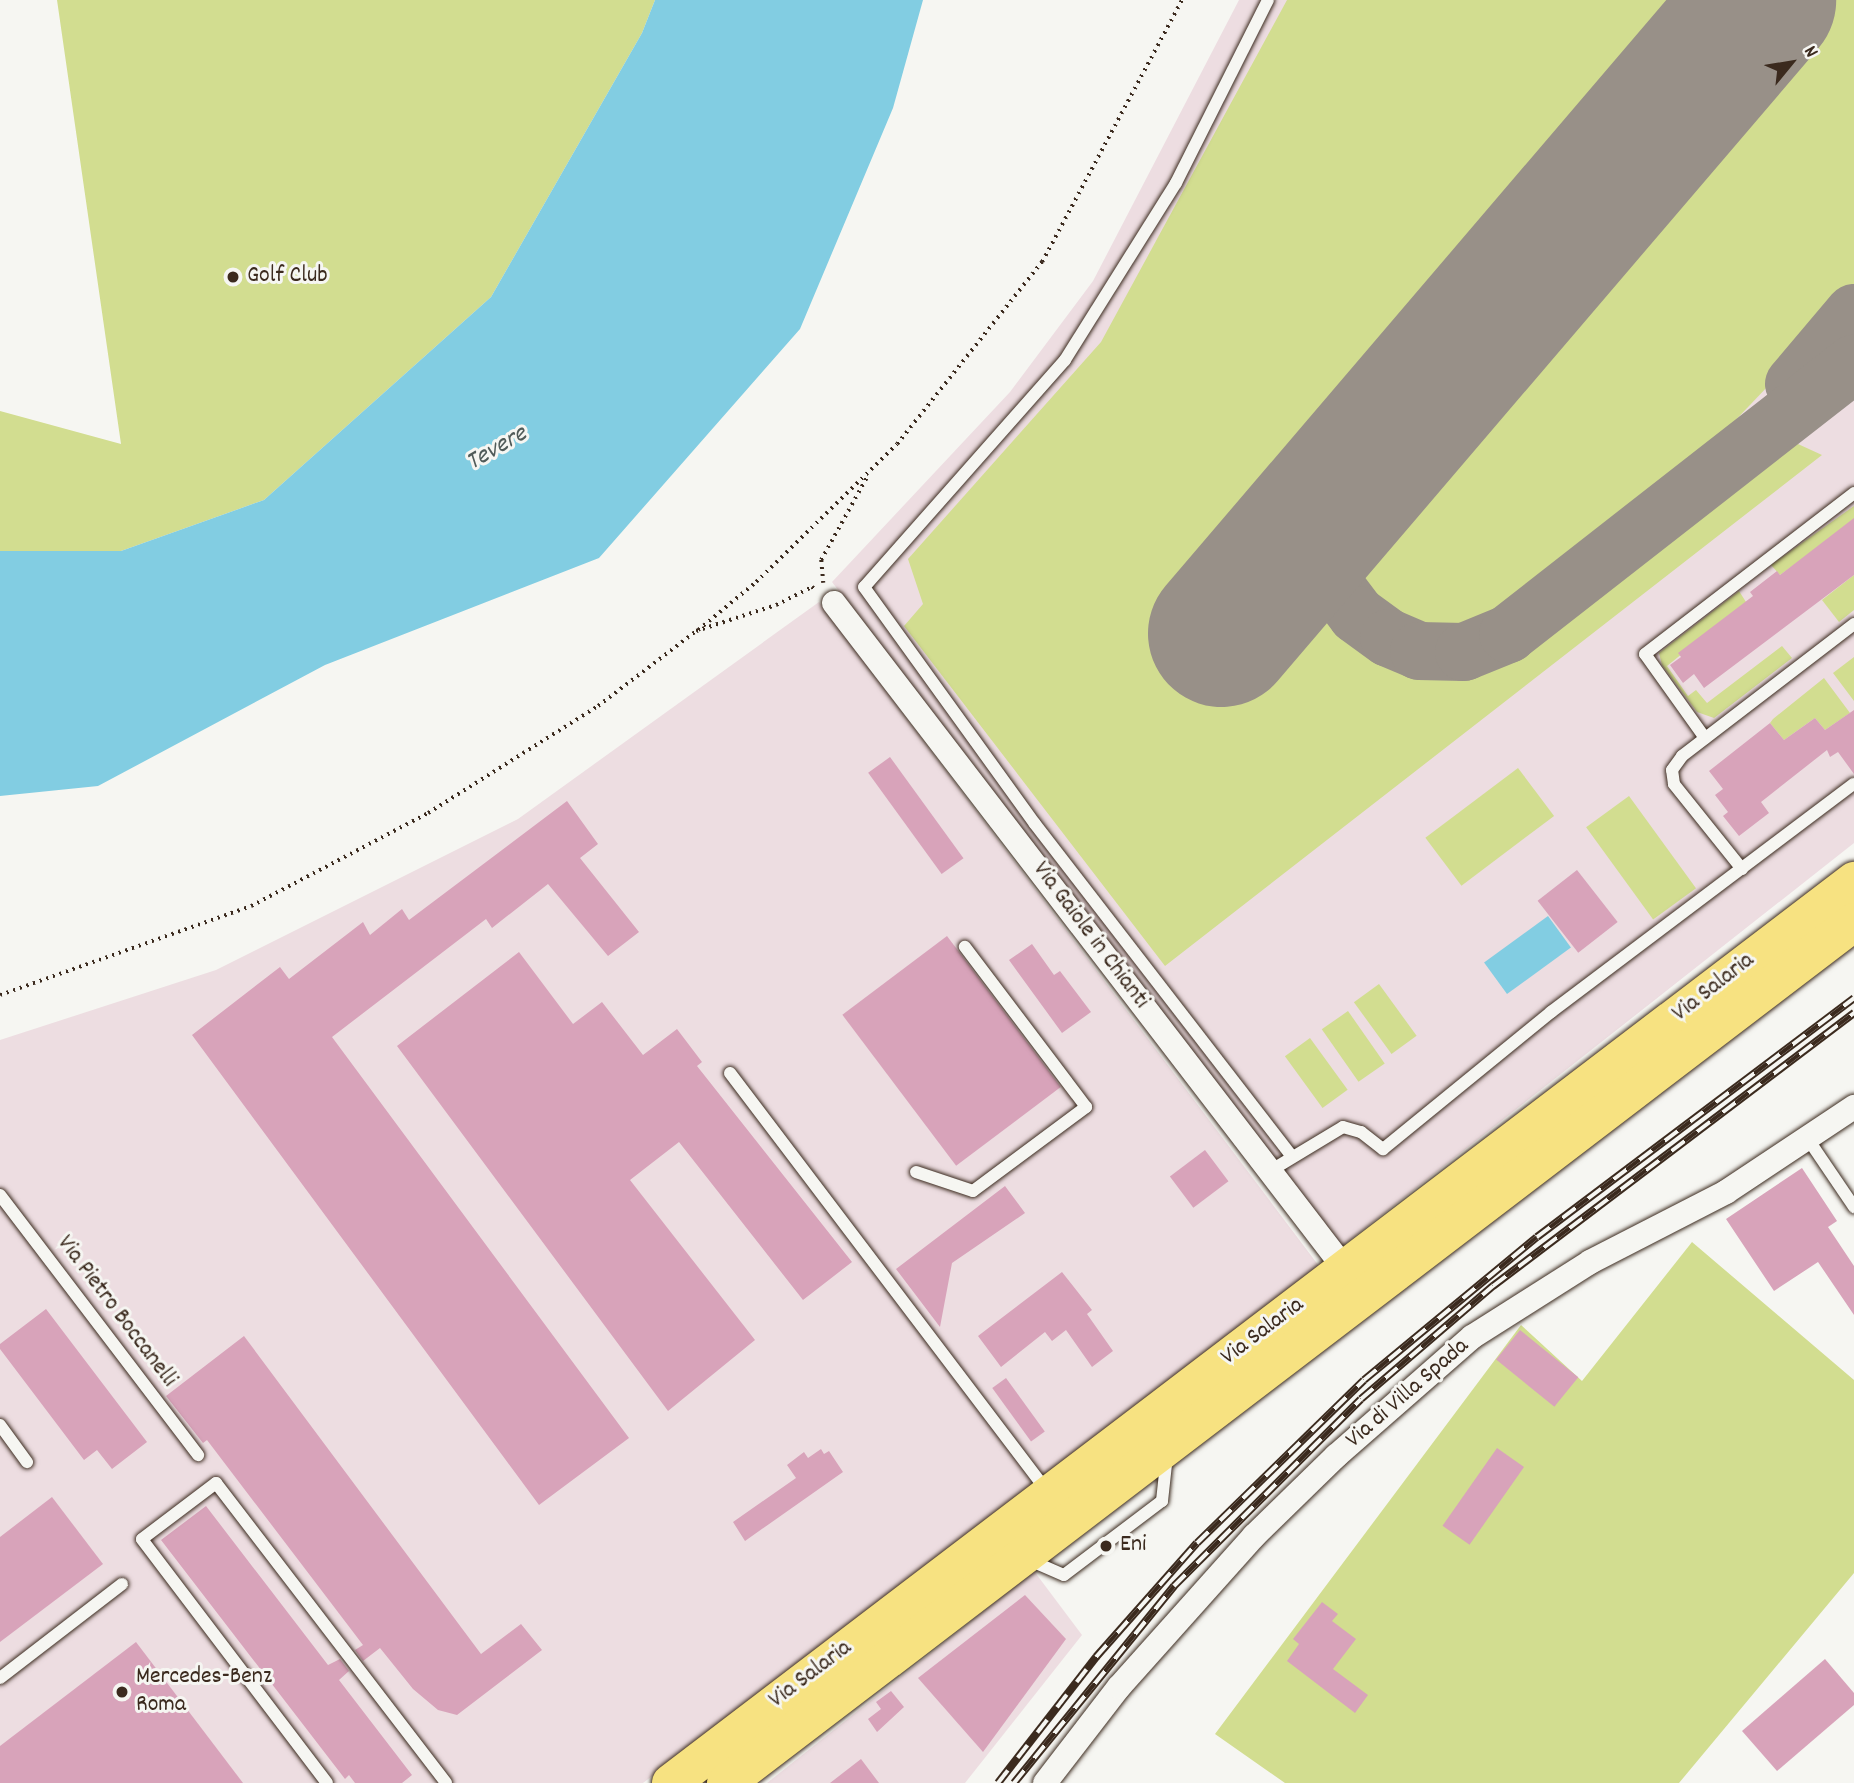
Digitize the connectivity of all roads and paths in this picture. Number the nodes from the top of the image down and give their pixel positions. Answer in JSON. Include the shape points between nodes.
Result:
{"nodes":[{"id":1,"x":1182,"y":0,"type":"edge"},
{"id":2,"x":1268,"y":0,"type":"edge"},
{"id":3,"x":870,"y":472,"type":"junction"},
{"id":4,"x":1854,"y":493,"type":"edge"},
{"id":5,"x":834,"y":603,"type":"junction"},
{"id":6,"x":1854,"y":624,"type":"edge"},
{"id":7,"x":696,"y":631,"type":"junction"},
{"id":8,"x":1705,"y":738,"type":"junction"},
{"id":9,"x":1854,"y":784,"type":"edge"},
{"id":10,"x":1742,"y":869,"type":"junction"},
{"id":11,"x":1854,"y":881,"type":"edge"},
{"id":12,"x":1854,"y":922,"type":"edge"},
{"id":13,"x":965,"y":947,"type":"dead end"},
{"id":14,"x":0,"y":995,"type":"edge"},
{"id":15,"x":730,"y":1073,"type":"dead end"},
{"id":16,"x":1854,"y":1107,"type":"edge"},
{"id":17,"x":1806,"y":1136,"type":"junction"},
{"id":18,"x":1292,"y":1155,"type":"junction"},
{"id":19,"x":1270,"y":1171,"type":"junction"},
{"id":20,"x":916,"y":1172,"type":"dead end"},
{"id":21,"x":0,"y":1195,"type":"edge"},
{"id":22,"x":1854,"y":1208,"type":"edge"},
{"id":23,"x":1345,"y":1269,"type":"junction"},
{"id":24,"x":0,"y":1425,"type":"edge"},
{"id":25,"x":198,"y":1455,"type":"dead end"},
{"id":26,"x":27,"y":1462,"type":"dead end"},
{"id":27,"x":1049,"y":1494,"type":"junction"},
{"id":28,"x":122,"y":1584,"type":"dead end"},
{"id":29,"x":0,"y":1678,"type":"edge"},
{"id":30,"x":327,"y":1783,"type":"edge"},
{"id":31,"x":446,"y":1783,"type":"edge"},
{"id":32,"x":671,"y":1783,"type":"edge"},
{"id":33,"x":726,"y":1783,"type":"edge"},
{"id":34,"x":1045,"y":1783,"type":"edge"}],
"edges":[{"from":1,"to":3,"type":"path","via":[[1042,262]]},
{"from":2,"to":18,"type":"lane","via":[[1176,183],[1065,360],[864,587],[1035,824]]},
{"from":3,"to":5,"type":"path","via":[[821,560],[822,580]]},
{"from":3,"to":7,"type":"path","via":[[756,582]]},
{"from":4,"to":8,"type":"lane","via":[[1645,654]]},
{"from":5,"to":7,"type":"path","via":[[812,587],[776,605]]},
{"from":5,"to":19,"type":"street","name":"Via Gaiole in Chianti"},
{"from":6,"to":8,"type":"lane"},
{"from":7,"to":14,"type":"path","via":[[598,706],[428,813],[251,906]]},
{"from":8,"to":10,"type":"lane","via":[[1672,770],[1674,784]]},
{"from":9,"to":10,"type":"lane"},
{"from":10,"to":18,"type":"lane","via":[[1383,1149],[1361,1132],[1343,1127]]},
{"from":11,"to":23,"type":"main road","name":"Via Salaria"},
{"from":12,"to":33,"type":"main road","name":"Via Salaria"},
{"from":13,"to":20,"type":"lane","via":[[1086,1107],[973,1191],[940,1176]]},
{"from":15,"to":27,"type":"lane"},
{"from":16,"to":17,"type":"street","name":"Via di Villa Spada"},
{"from":17,"to":22,"type":"lane"},
{"from":17,"to":34,"type":"street","name":"Via di Villa Spada","via":[[1726,1192],[1682,1211],[1535,1294],[1462,1346],[1336,1456],[1228,1563],[1119,1687]]},
{"from":18,"to":19,"type":"lane"},
{"from":19,"to":23,"type":"street","name":"Via Gaiole in Chianti"},
{"from":21,"to":25,"type":"lane","name":"Via Pietro Boccanelli"},
{"from":23,"to":27,"type":"main road","name":"Via Salaria"},
{"from":24,"to":26,"type":"lane"},
{"from":27,"to":32,"type":"main road","name":"Via Salaria"},
{"from":28,"to":29,"type":"lane"},
{"from":30,"to":31,"type":"lane","via":[[142,1539],[216,1483]]}]}
